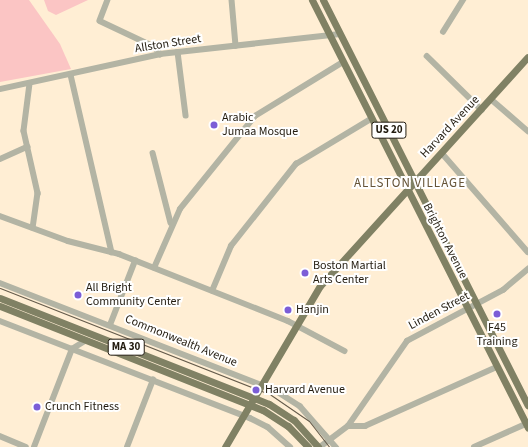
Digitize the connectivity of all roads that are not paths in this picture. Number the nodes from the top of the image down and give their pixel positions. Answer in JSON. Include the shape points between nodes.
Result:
{"nodes":[{"id":1,"x":108,"y":0,"type":"edge"},
{"id":2,"x":232,"y":0,"type":"edge"},
{"id":3,"x":312,"y":0,"type":"edge"},
{"id":4,"x":323,"y":0,"type":"edge"},
{"id":5,"x":463,"y":0,"type":"edge"},
{"id":6,"x":443,"y":32,"type":"dead end"},
{"id":7,"x":340,"y":34,"type":"junction"},
{"id":8,"x":331,"y":38,"type":"junction"},
{"id":9,"x":236,"y":46,"type":"junction"},
{"id":10,"x":178,"y":52,"type":"junction"},
{"id":11,"x":160,"y":54,"type":"junction"},
{"id":12,"x":427,"y":56,"type":"dead end"},
{"id":13,"x":528,"y":57,"type":"edge"},
{"id":14,"x":343,"y":62,"type":"junction"},
{"id":15,"x":71,"y":75,"type":"junction"},
{"id":16,"x":30,"y":84,"type":"junction"},
{"id":17,"x":0,"y":88,"type":"edge"},
{"id":18,"x":491,"y":99,"type":"junction"},
{"id":19,"x":482,"y":110,"type":"junction"},
{"id":20,"x":186,"y":115,"type":"dead end"},
{"id":21,"x":371,"y":119,"type":"junction"},
{"id":22,"x":528,"y":131,"type":"edge"},
{"id":23,"x":27,"y":147,"type":"junction"},
{"id":24,"x":153,"y":153,"type":"dead end"},
{"id":25,"x":442,"y":153,"type":"junction"},
{"id":26,"x":0,"y":159,"type":"edge"},
{"id":27,"x":414,"y":180,"type":"junction"},
{"id":28,"x":406,"y":188,"type":"junction"},
{"id":29,"x":0,"y":216,"type":"edge"},
{"id":30,"x":171,"y":223,"type":"junction"},
{"id":31,"x":33,"y":228,"type":"junction"},
{"id":32,"x":112,"y":252,"type":"junction"},
{"id":33,"x":528,"y":252,"type":"edge"},
{"id":34,"x":135,"y":261,"type":"junction"},
{"id":35,"x":154,"y":268,"type":"junction"},
{"id":36,"x":528,"y":269,"type":"edge"},
{"id":37,"x":0,"y":283,"type":"edge"},
{"id":38,"x":212,"y":291,"type":"junction"},
{"id":39,"x":0,"y":298,"type":"edge"},
{"id":40,"x":477,"y":303,"type":"junction"},
{"id":41,"x":0,"y":306,"type":"edge"},
{"id":42,"x":467,"y":308,"type":"junction"},
{"id":43,"x":0,"y":321,"type":"edge"},
{"id":44,"x":296,"y":324,"type":"junction"},
{"id":45,"x":110,"y":325,"type":"junction"},
{"id":46,"x":85,"y":340,"type":"junction"},
{"id":47,"x":72,"y":349,"type":"junction"},
{"id":48,"x":345,"y":351,"type":"dead end"},
{"id":49,"x":497,"y":367,"type":"junction"},
{"id":50,"x":153,"y":380,"type":"junction"},
{"id":51,"x":260,"y":384,"type":"junction"},
{"id":52,"x":252,"y":396,"type":"junction"},
{"id":53,"x":247,"y":404,"type":"junction"},
{"id":54,"x":528,"y":405,"type":"edge"},
{"id":55,"x":241,"y":414,"type":"junction"},
{"id":56,"x":528,"y":425,"type":"edge"},
{"id":57,"x":348,"y":426,"type":"junction"},
{"id":58,"x":0,"y":436,"type":"edge"},
{"id":59,"x":331,"y":438,"type":"junction"},
{"id":60,"x":24,"y":447,"type":"edge"},
{"id":61,"x":34,"y":447,"type":"edge"},
{"id":62,"x":127,"y":447,"type":"edge"},
{"id":63,"x":225,"y":447,"type":"edge"},
{"id":64,"x":290,"y":447,"type":"edge"},
{"id":65,"x":308,"y":447,"type":"edge"},
{"id":66,"x":319,"y":447,"type":"edge"},
{"id":67,"x":336,"y":447,"type":"edge"},
{"id":68,"x":474,"y":447,"type":"edge"}],
"edges":[{"from":1,"to":11,"type":"street","via":[[100,18],[102,23],[155,48]]},
{"from":2,"to":9,"type":"street"},
{"from":3,"to":8,"type":"main road","name":"Brighton Avenue","number":"US 20"},
{"from":4,"to":7,"type":"main road","name":"Brighton Avenue","number":"US 20"},
{"from":5,"to":6,"type":"street"},
{"from":7,"to":8,"type":"street","name":"Allston Street"},
{"from":7,"to":27,"type":"main road","name":"Brighton Avenue","number":"US 20"},
{"from":8,"to":9,"type":"street","name":"Allston Street"},
{"from":8,"to":14,"type":"main road","name":"Brighton Avenue","number":"US 20"},
{"from":9,"to":10,"type":"street","name":"Allston Street"},
{"from":10,"to":11,"type":"street","name":"Allston Street"},
{"from":10,"to":20,"type":"street"},
{"from":11,"to":15,"type":"street","name":"Allston Street"},
{"from":12,"to":19,"type":"street"},
{"from":13,"to":18,"type":"main road","name":"Harvard Avenue"},
{"from":14,"to":21,"type":"main road","name":"Brighton Avenue","number":"US 20"},
{"from":14,"to":30,"type":"street","via":[[255,116]]},
{"from":15,"to":16,"type":"street","name":"Allston Street"},
{"from":15,"to":32,"type":"street"},
{"from":16,"to":17,"type":"street","name":"Allston Street"},
{"from":16,"to":23,"type":"street","via":[[24,107]]},
{"from":18,"to":19,"type":"main road","name":"Harvard Avenue"},
{"from":18,"to":22,"type":"street"},
{"from":19,"to":25,"type":"main road","name":"Harvard Avenue"},
{"from":21,"to":28,"type":"main road","name":"Brighton Avenue","number":"US 20"},
{"from":21,"to":38,"type":"street","via":[[296,164],[231,246]]},
{"from":23,"to":26,"type":"street"},
{"from":23,"to":31,"type":"street","via":[[38,193]]},
{"from":24,"to":30,"type":"street"},
{"from":25,"to":27,"type":"main road","name":"Harvard Avenue"},
{"from":25,"to":33,"type":"street"},
{"from":27,"to":28,"type":"main road","name":"Harvard Avenue"},
{"from":27,"to":40,"type":"main road","name":"Brighton Avenue","number":"US 20"},
{"from":28,"to":42,"type":"main road","name":"Brighton Avenue","number":"US 20"},
{"from":28,"to":44,"type":"main road","name":"Harvard Avenue","via":[[320,286]]},
{"from":29,"to":31,"type":"street"},
{"from":30,"to":35,"type":"street"},
{"from":31,"to":32,"type":"street"},
{"from":32,"to":34,"type":"street"},
{"from":34,"to":35,"type":"street"},
{"from":34,"to":45,"type":"street"},
{"from":35,"to":38,"type":"street"},
{"from":36,"to":40,"type":"street","name":"Linden Street","via":[[503,290]]},
{"from":37,"to":45,"type":"street","name":"Commonwealth Avenue"},
{"from":38,"to":44,"type":"street"},
{"from":39,"to":52,"type":"main road","number":"MA 30"},
{"from":40,"to":42,"type":"street","name":"Linden Street"},
{"from":40,"to":54,"type":"main road","name":"Brighton Avenue","number":"US 20"},
{"from":41,"to":46,"type":"main road","number":"MA 30"},
{"from":42,"to":49,"type":"main road","name":"Brighton Avenue","number":"US 20"},
{"from":42,"to":57,"type":"street","name":"Linden Street","via":[[407,341]]},
{"from":43,"to":47,"type":"street"},
{"from":44,"to":48,"type":"street"},
{"from":44,"to":51,"type":"main road","name":"Harvard Avenue"},
{"from":45,"to":51,"type":"street","name":"Commonwealth Avenue"},
{"from":46,"to":47,"type":"street"},
{"from":46,"to":53,"type":"main road","number":"MA 30"},
{"from":47,"to":50,"type":"street"},
{"from":47,"to":61,"type":"street"},
{"from":49,"to":56,"type":"main road","name":"Brighton Avenue","number":"US 20"},
{"from":49,"to":57,"type":"street","via":[[365,426]]},
{"from":50,"to":55,"type":"street"},
{"from":50,"to":62,"type":"street"},
{"from":51,"to":52,"type":"main road","name":"Harvard Avenue"},
{"from":51,"to":59,"type":"street","name":"Commonwealth Avenue","via":[[300,406]]},
{"from":52,"to":53,"type":"main road","name":"Harvard Avenue"},
{"from":52,"to":66,"type":"main road","number":"MA 30","via":[[288,415]]},
{"from":53,"to":55,"type":"main road","name":"Harvard Avenue"},
{"from":53,"to":65,"type":"main road","number":"MA 30","via":[[277,418]]},
{"from":55,"to":63,"type":"main road","name":"Harvard Avenue"},
{"from":55,"to":64,"type":"street","via":[[268,427]]},
{"from":56,"to":68,"type":"street"},
{"from":57,"to":59,"type":"street"},
{"from":58,"to":60,"type":"street"},
{"from":59,"to":66,"type":"street"},
{"from":59,"to":67,"type":"street","name":"Commonwealth Avenue"}]}
